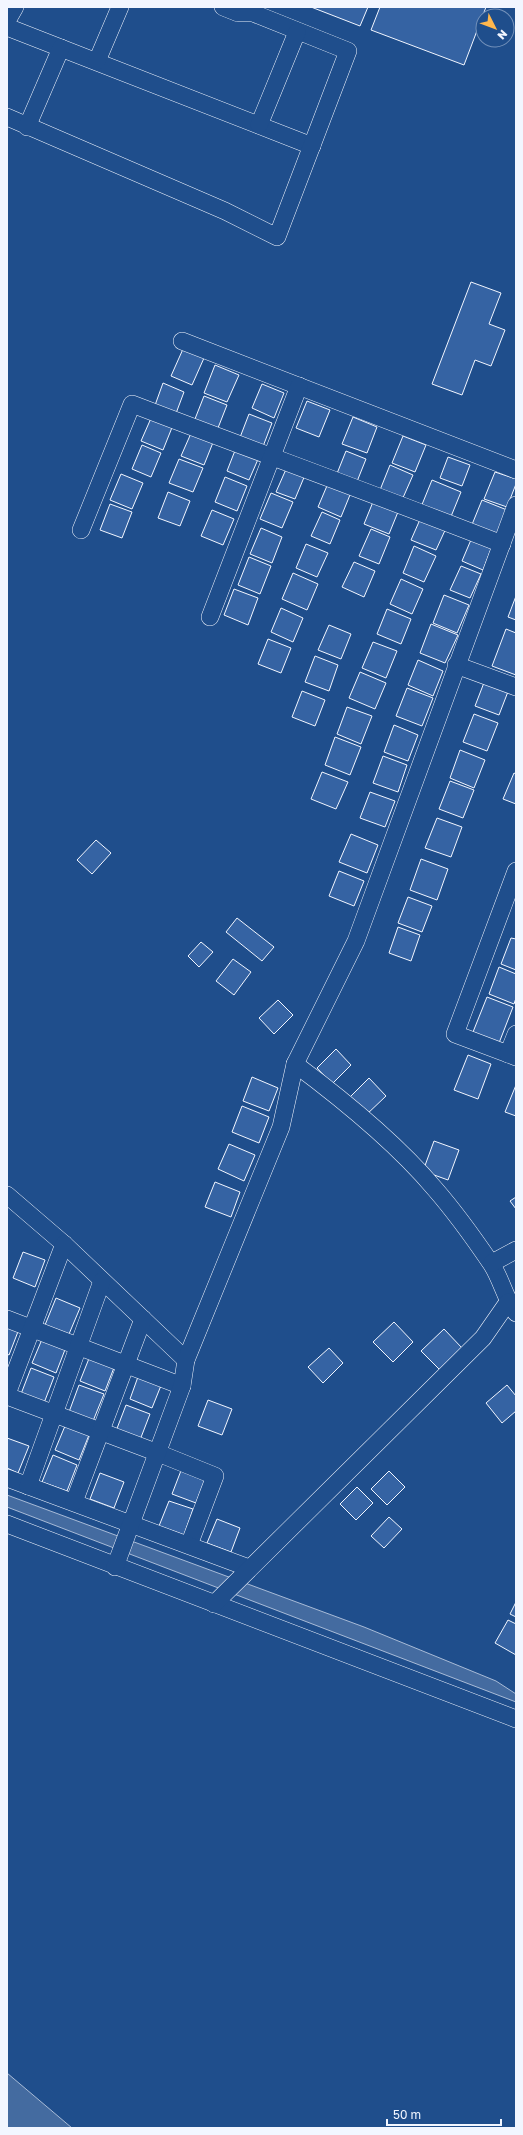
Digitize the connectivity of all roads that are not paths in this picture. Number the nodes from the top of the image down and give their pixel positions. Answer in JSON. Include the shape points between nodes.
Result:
{"nodes":[{"id":1,"x":15,"y":7,"type":"edge"},
{"id":2,"x":120,"y":7,"type":"edge"},
{"id":3,"x":223,"y":7,"type":"edge"},
{"id":4,"x":7,"y":22,"type":"edge"},
{"id":5,"x":7,"y":26,"type":"edge"},
{"id":6,"x":297,"y":32,"type":"junction"},
{"id":7,"x":61,"y":48,"type":"junction"},
{"id":8,"x":97,"y":62,"type":"junction"},
{"id":9,"x":7,"y":117,"type":"edge"},
{"id":10,"x":259,"y":125,"type":"junction"},
{"id":11,"x":27,"y":127,"type":"junction"},
{"id":12,"x":312,"y":146,"type":"junction"},
{"id":13,"x":182,"y":341,"type":"dead end"},
{"id":14,"x":298,"y":386,"type":"junction"},
{"id":15,"x":270,"y":457,"type":"junction"},
{"id":16,"x":516,"y":470,"type":"edge"},
{"id":17,"x":516,"y":505,"type":"edge"},
{"id":18,"x":81,"y":530,"type":"dead end"},
{"id":19,"x":502,"y":544,"type":"junction"},
{"id":20,"x":210,"y":617,"type":"dead end"},
{"id":21,"x":456,"y":665,"type":"junction"},
{"id":22,"x":516,"y":687,"type":"edge"},
{"id":23,"x":516,"y":871,"type":"edge"},
{"id":24,"x":512,"y":896,"type":"edge"},
{"id":25,"x":516,"y":1034,"type":"edge"},
{"id":26,"x":512,"y":1055,"type":"edge"},
{"id":27,"x":295,"y":1064,"type":"junction"},
{"id":28,"x":7,"y":1195,"type":"edge"},
{"id":29,"x":64,"y":1244,"type":"junction"},
{"id":30,"x":516,"y":1250,"type":"edge"},
{"id":31,"x":492,"y":1263,"type":"junction"},
{"id":32,"x":102,"y":1281,"type":"junction"},
{"id":33,"x":512,"y":1307,"type":"edge"},
{"id":34,"x":7,"y":1319,"type":"edge"},
{"id":35,"x":143,"y":1319,"type":"junction"},
{"id":36,"x":31,"y":1328,"type":"junction"},
{"id":37,"x":79,"y":1346,"type":"junction"},
{"id":38,"x":186,"y":1360,"type":"junction"},
{"id":39,"x":126,"y":1365,"type":"junction"},
{"id":40,"x":182,"y":1386,"type":"junction"},
{"id":41,"x":7,"y":1395,"type":"edge"},
{"id":42,"x":54,"y":1414,"type":"junction"},
{"id":43,"x":100,"y":1432,"type":"junction"},
{"id":44,"x":158,"y":1453,"type":"junction"},
{"id":45,"x":7,"y":1478,"type":"edge"},
{"id":46,"x":28,"y":1486,"type":"junction"},
{"id":47,"x":74,"y":1502,"type":"junction"},
{"id":48,"x":7,"y":1524,"type":"edge"},
{"id":49,"x":128,"y":1530,"type":"junction"},
{"id":50,"x":189,"y":1545,"type":"junction"},
{"id":51,"x":117,"y":1562,"type":"junction"},
{"id":52,"x":245,"y":1572,"type":"junction"},
{"id":53,"x":219,"y":1599,"type":"junction"},
{"id":54,"x":516,"y":1719,"type":"edge"}],
"edges":[{"from":1,"to":4,"type":"street"},
{"from":2,"to":8,"type":"street"},
{"from":3,"to":6,"type":"street","via":[[238,13],[253,13]]},
{"from":5,"to":7,"type":"street"},
{"from":6,"to":10,"type":"street"},
{"from":6,"to":12,"type":"street","via":[[348,51]]},
{"from":7,"to":8,"type":"street"},
{"from":7,"to":11,"type":"street"},
{"from":8,"to":10,"type":"street"},
{"from":9,"to":11,"type":"street"},
{"from":10,"to":12,"type":"street"},
{"from":11,"to":12,"type":"street","via":[[89,151],[225,211],[277,237]]},
{"from":13,"to":14,"type":"street"},
{"from":14,"to":15,"type":"street"},
{"from":14,"to":16,"type":"street"},
{"from":15,"to":18,"type":"street","via":[[132,404]]},
{"from":15,"to":19,"type":"street"},
{"from":15,"to":20,"type":"street"},
{"from":17,"to":19,"type":"street"},
{"from":19,"to":21,"type":"street"},
{"from":21,"to":22,"type":"street"},
{"from":21,"to":27,"type":"street","via":[[356,941]]},
{"from":23,"to":24,"type":"street"},
{"from":24,"to":26,"type":"street","via":[[455,1034]]},
{"from":25,"to":26,"type":"street"},
{"from":27,"to":31,"type":"street","via":[[399,1152],[435,1189]]},
{"from":27,"to":38,"type":"street","via":[[281,1127]]},
{"from":28,"to":29,"type":"street"},
{"from":29,"to":32,"type":"street"},
{"from":29,"to":36,"type":"street"},
{"from":30,"to":31,"type":"street"},
{"from":31,"to":33,"type":"street"},
{"from":32,"to":35,"type":"street"},
{"from":32,"to":37,"type":"street"},
{"from":33,"to":52,"type":"street"},
{"from":34,"to":36,"type":"street"},
{"from":35,"to":38,"type":"street"},
{"from":35,"to":39,"type":"street"},
{"from":36,"to":37,"type":"street"},
{"from":36,"to":41,"type":"street"},
{"from":37,"to":39,"type":"street"},
{"from":37,"to":42,"type":"street"},
{"from":38,"to":40,"type":"street"},
{"from":39,"to":40,"type":"street"},
{"from":39,"to":43,"type":"street"},
{"from":40,"to":44,"type":"street"},
{"from":41,"to":42,"type":"street"},
{"from":42,"to":43,"type":"street"},
{"from":42,"to":46,"type":"street"},
{"from":43,"to":44,"type":"street"},
{"from":43,"to":47,"type":"street"},
{"from":44,"to":49,"type":"street"},
{"from":44,"to":50,"type":"street","via":[[214,1476]]},
{"from":45,"to":46,"type":"street"},
{"from":46,"to":47,"type":"street"},
{"from":47,"to":49,"type":"street"},
{"from":48,"to":51,"type":"street"},
{"from":49,"to":50,"type":"street"},
{"from":49,"to":51,"type":"street"},
{"from":50,"to":52,"type":"street"},
{"from":51,"to":53,"type":"street"},
{"from":52,"to":53,"type":"street"},
{"from":53,"to":54,"type":"street"}]}
